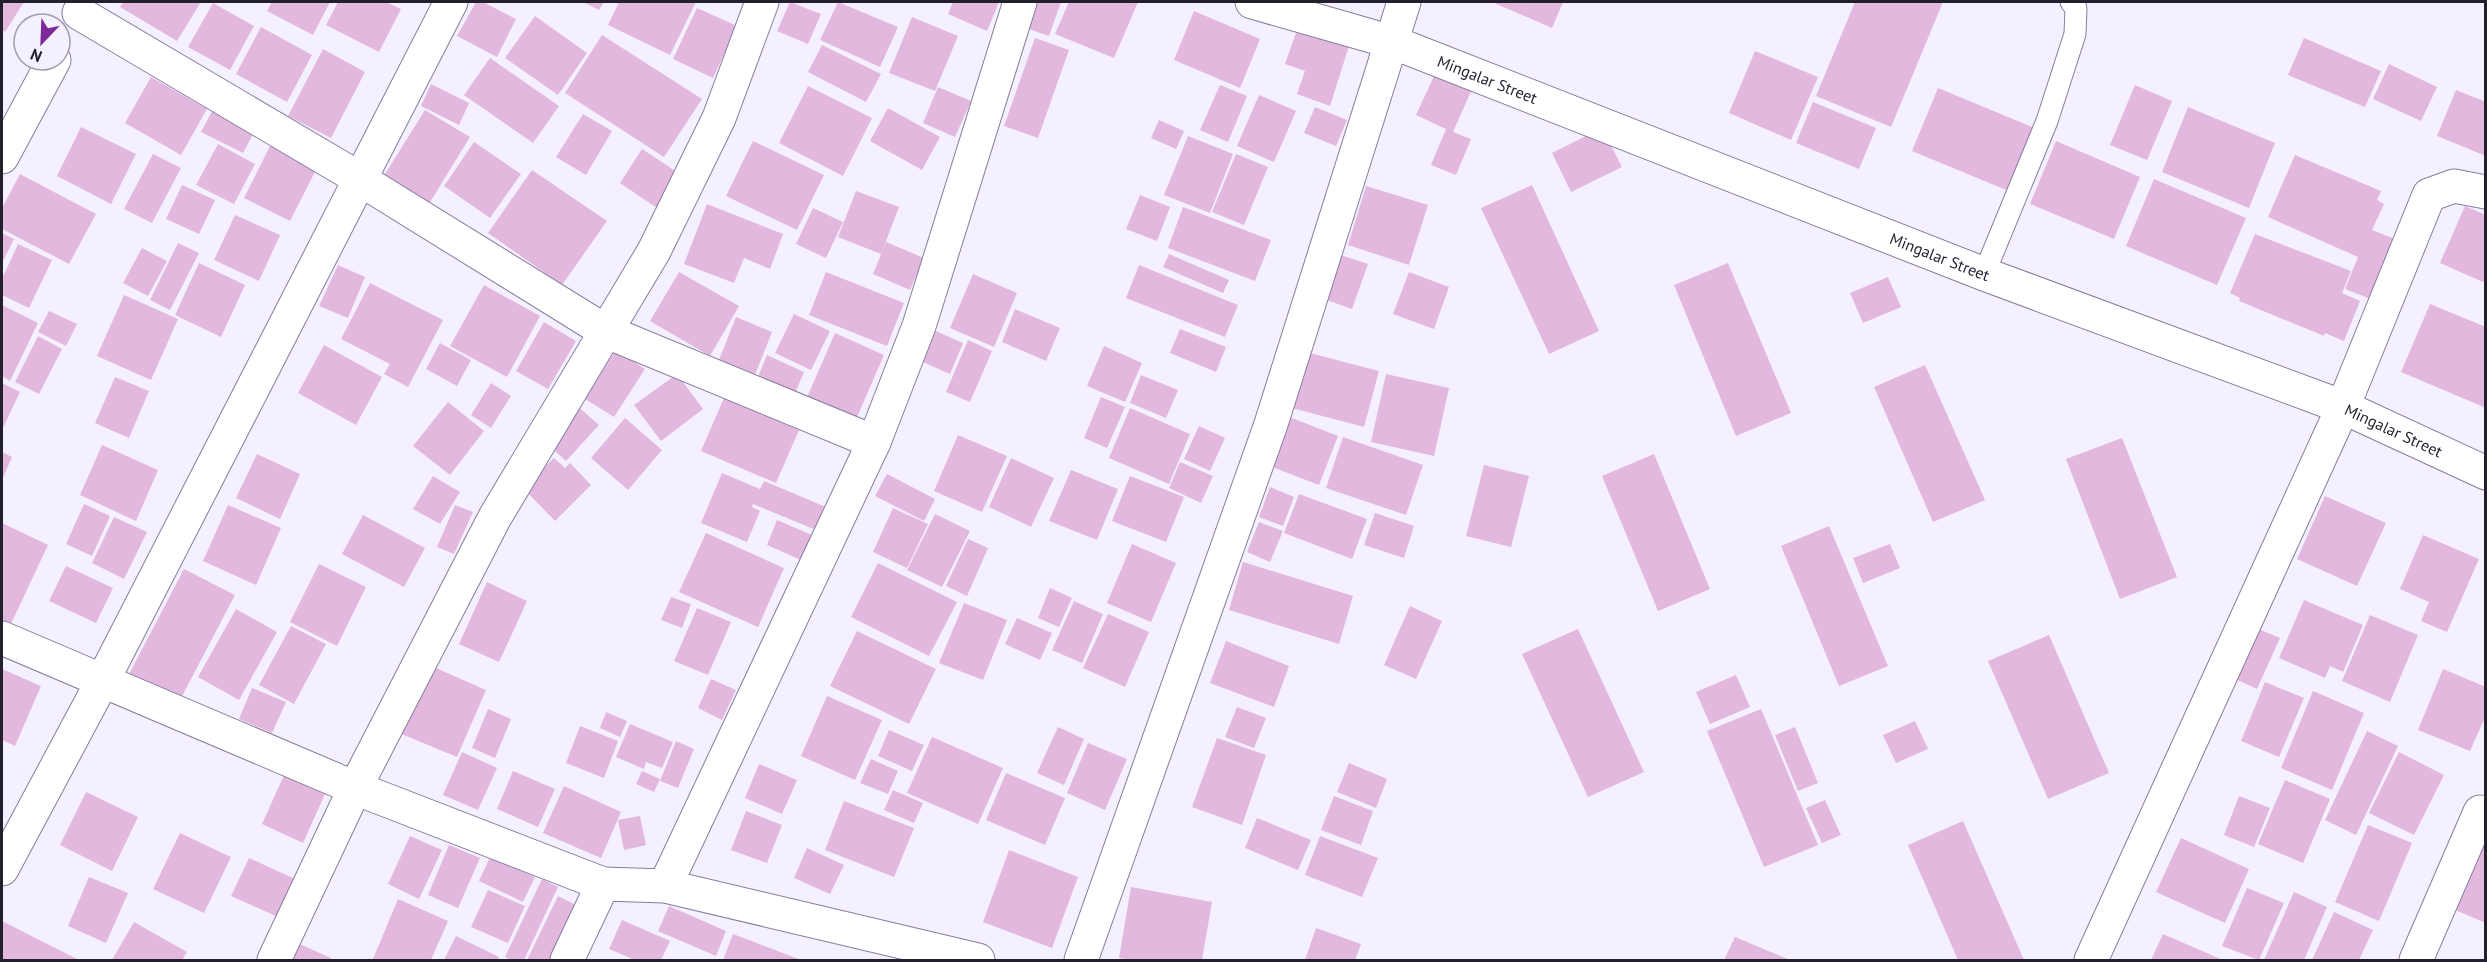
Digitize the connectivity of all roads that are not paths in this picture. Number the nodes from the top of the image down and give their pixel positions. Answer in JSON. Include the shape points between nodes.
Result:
{"nodes":[{"id":1,"x":451,"y":2,"type":"edge"},
{"id":2,"x":762,"y":2,"type":"edge"},
{"id":3,"x":1020,"y":2,"type":"edge"},
{"id":4,"x":1252,"y":2,"type":"edge"},
{"id":5,"x":1404,"y":2,"type":"edge"},
{"id":6,"x":2071,"y":2,"type":"edge"},
{"id":7,"x":83,"y":7,"type":"edge"},
{"id":8,"x":72,"y":27,"type":"edge"},
{"id":9,"x":1392,"y":42,"type":"junction"},
{"id":10,"x":48,"y":72,"type":"edge"},
{"id":11,"x":2,"y":157,"type":"edge"},
{"id":12,"x":359,"y":181,"type":"junction"},
{"id":13,"x":2486,"y":192,"type":"edge"},
{"id":14,"x":1984,"y":274,"type":"junction"},
{"id":15,"x":605,"y":331,"type":"junction"},
{"id":16,"x":2343,"y":408,"type":"junction"},
{"id":17,"x":874,"y":442,"type":"junction"},
{"id":18,"x":2486,"y":473,"type":"edge"},
{"id":19,"x":2,"y":638,"type":"edge"},
{"id":20,"x":103,"y":680,"type":"junction"},
{"id":21,"x":355,"y":788,"type":"junction"},
{"id":22,"x":2486,"y":815,"type":"edge"},
{"id":23,"x":2,"y":869,"type":"edge"},
{"id":24,"x":603,"y":884,"type":"junction"},
{"id":25,"x":665,"y":886,"type":"junction"},
{"id":26,"x":274,"y":960,"type":"edge"},
{"id":27,"x":567,"y":960,"type":"edge"},
{"id":28,"x":978,"y":960,"type":"edge"},
{"id":29,"x":1082,"y":960,"type":"edge"},
{"id":30,"x":2091,"y":960,"type":"edge"},
{"id":31,"x":2416,"y":960,"type":"edge"}],
"edges":[{"from":1,"to":12,"type":"street"},
{"from":2,"to":15,"type":"street","via":[[718,118],[654,251]]},
{"from":3,"to":17,"type":"street","via":[[919,326]]},
{"from":4,"to":9,"type":"street","name":"Mingalar Street"},
{"from":5,"to":9,"type":"street"},
{"from":6,"to":14,"type":"lane","via":[[2076,8],[2071,45],[2046,121]]},
{"from":7,"to":8,"type":"street"},
{"from":7,"to":12,"type":"street"},
{"from":9,"to":14,"type":"street","name":"Mingalar Street"},
{"from":9,"to":29,"type":"street","via":[[1271,424]]},
{"from":10,"to":11,"type":"street"},
{"from":12,"to":15,"type":"street"},
{"from":12,"to":20,"type":"street"},
{"from":13,"to":16,"type":"street","via":[[2454,186],[2428,195]]},
{"from":14,"to":16,"type":"street","name":"Mingalar Street"},
{"from":15,"to":17,"type":"street"},
{"from":15,"to":21,"type":"street","via":[[495,517]]},
{"from":16,"to":18,"type":"street","name":"Mingalar Street"},
{"from":16,"to":30,"type":"street"},
{"from":17,"to":25,"type":"street"},
{"from":19,"to":20,"type":"street"},
{"from":20,"to":21,"type":"street"},
{"from":20,"to":23,"type":"street"},
{"from":21,"to":24,"type":"street"},
{"from":21,"to":26,"type":"street"},
{"from":22,"to":31,"type":"street","via":[[2480,812]]},
{"from":24,"to":25,"type":"street"},
{"from":24,"to":27,"type":"street"},
{"from":25,"to":28,"type":"street"}]}
